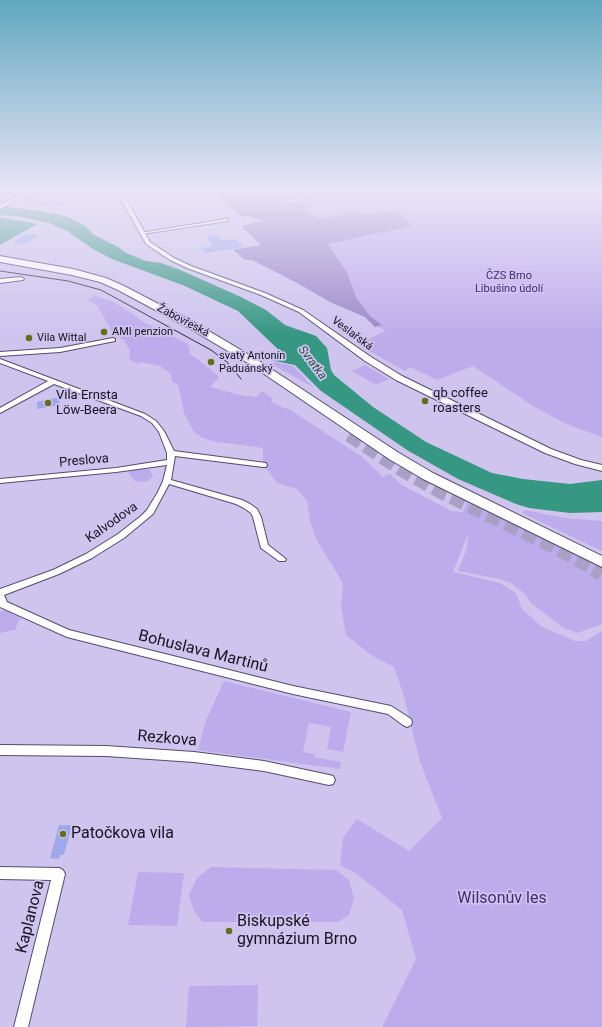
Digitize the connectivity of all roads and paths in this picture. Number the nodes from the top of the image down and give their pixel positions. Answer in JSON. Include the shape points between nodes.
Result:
{"nodes":[{"id":1,"x":146,"y":239,"type":"edge"},
{"id":2,"x":0,"y":262,"type":"edge"},
{"id":3,"x":0,"y":268,"type":"edge"},
{"id":4,"x":59,"y":276,"type":"junction"},
{"id":5,"x":21,"y":279,"type":"dead end"},
{"id":6,"x":0,"y":283,"type":"edge"},
{"id":7,"x":113,"y":340,"type":"dead end"},
{"id":8,"x":0,"y":354,"type":"edge"},
{"id":9,"x":0,"y":361,"type":"edge"},
{"id":10,"x":54,"y":381,"type":"junction"},
{"id":11,"x":0,"y":411,"type":"edge"},
{"id":12,"x":349,"y":435,"type":"tunnel mouth"},
{"id":13,"x":171,"y":453,"type":"junction"},
{"id":14,"x":171,"y":462,"type":"junction"},
{"id":15,"x":263,"y":465,"type":"dead end"},
{"id":16,"x":602,"y":468,"type":"edge"},
{"id":17,"x":0,"y":481,"type":"edge"},
{"id":18,"x":167,"y":481,"type":"junction"},
{"id":19,"x":282,"y":560,"type":"dead end"},
{"id":20,"x":602,"y":562,"type":"tunnel mouth"},
{"id":21,"x":0,"y":594,"type":"edge"},
{"id":22,"x":407,"y":722,"type":"dead end"},
{"id":23,"x":0,"y":750,"type":"edge"},
{"id":24,"x":329,"y":780,"type":"dead end"},
{"id":25,"x":0,"y":873,"type":"edge"},
{"id":26,"x":21,"y":1027,"type":"edge"}],
"edges":[{"from":1,"to":16,"type":"street","name":"Veslařská","via":[[178,262],[302,311],[368,360],[399,378],[548,451]]},
{"from":2,"to":4,"type":"highway"},
{"from":2,"to":20,"type":"highway","name":"Žabovřeská","via":[[103,280],[215,338],[428,476]]},
{"from":3,"to":4,"type":"highway","name":"Žabovřeská"},
{"from":4,"to":12,"type":"highway","name":"Žabovřeská","via":[[84,280],[104,287],[209,342]]},
{"from":5,"to":6,"type":"street"},
{"from":7,"to":8,"type":"street","via":[[60,350]]},
{"from":9,"to":10,"type":"street","name":"Kalvodova"},
{"from":10,"to":11,"type":"street"},
{"from":10,"to":13,"type":"street","name":"Kalvodova","via":[[143,414],[162,432]]},
{"from":13,"to":14,"type":"street","name":"Kalvodova"},
{"from":13,"to":15,"type":"street"},
{"from":14,"to":17,"type":"street","name":"Preslova"},
{"from":14,"to":18,"type":"street","name":"Kalvodova"},
{"from":18,"to":19,"type":"street","via":[[247,506],[257,517],[264,546]]},
{"from":18,"to":21,"type":"street","name":"Kalvodova","via":[[150,512],[121,536],[56,572]]},
{"from":21,"to":22,"type":"street","name":"Bohuslava Martinů","via":[[3,604],[68,633],[293,690],[392,710]]},
{"from":23,"to":24,"type":"street","name":"Rezkova","via":[[106,751],[194,757],[264,766]]},
{"from":25,"to":26,"type":"street","name":"Kaplanova","via":[[60,874]]}]}
